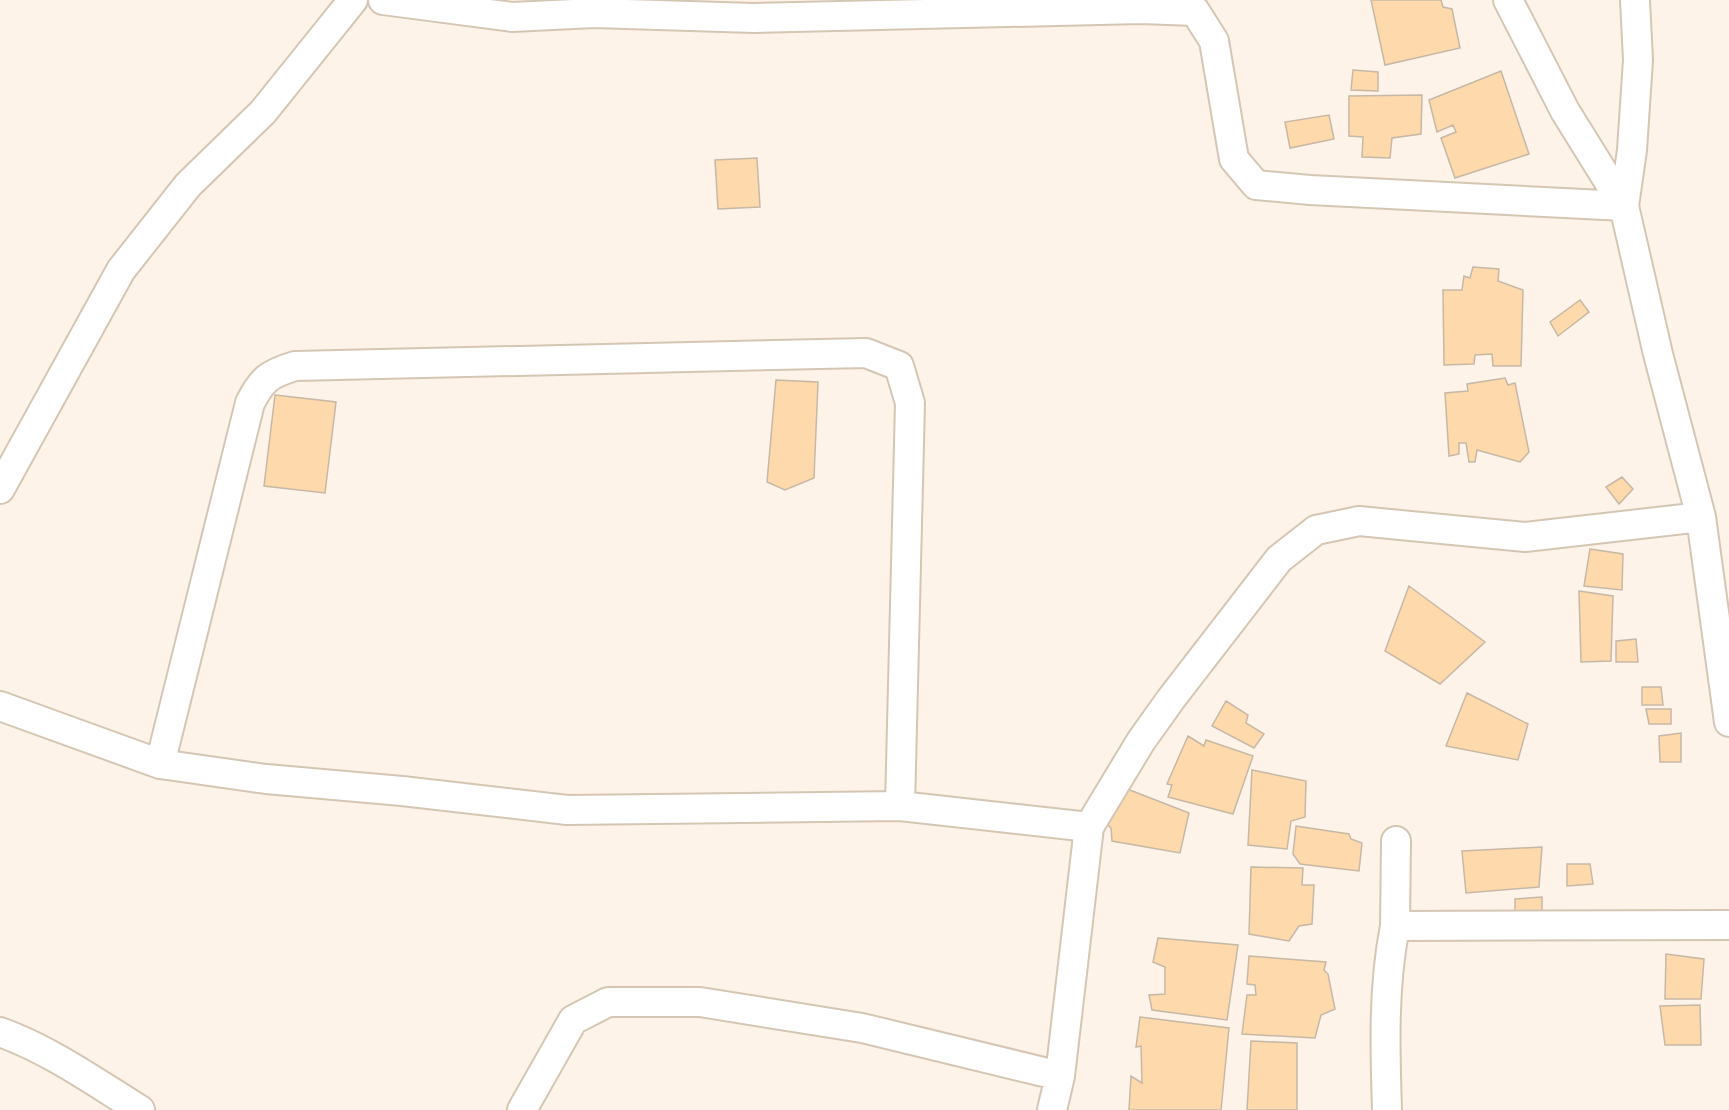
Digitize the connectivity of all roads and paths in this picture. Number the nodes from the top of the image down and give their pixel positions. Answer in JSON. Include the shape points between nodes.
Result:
{"nodes":[{"id":1,"x":353,"y":0,"type":"edge"},
{"id":2,"x":382,"y":0,"type":"edge"},
{"id":3,"x":1508,"y":0,"type":"edge"},
{"id":4,"x":1635,"y":0,"type":"edge"},
{"id":5,"x":1624,"y":206,"type":"junction"},
{"id":6,"x":0,"y":489,"type":"edge"},
{"id":7,"x":1701,"y":517,"type":"junction"},
{"id":8,"x":0,"y":706,"type":"edge"},
{"id":9,"x":1729,"y":722,"type":"edge"},
{"id":10,"x":160,"y":764,"type":"junction"},
{"id":11,"x":900,"y":806,"type":"junction"},
{"id":12,"x":1089,"y":827,"type":"junction"},
{"id":13,"x":1396,"y":841,"type":"dead end"},
{"id":14,"x":1729,"y":925,"type":"edge"},
{"id":15,"x":1395,"y":926,"type":"junction"},
{"id":16,"x":0,"y":1032,"type":"edge"},
{"id":17,"x":1060,"y":1076,"type":"junction"},
{"id":18,"x":140,"y":1110,"type":"edge"},
{"id":19,"x":522,"y":1110,"type":"edge"},
{"id":20,"x":1052,"y":1110,"type":"edge"},
{"id":21,"x":1387,"y":1110,"type":"edge"}],
"edges":[{"from":1,"to":6,"type":"street","via":[[263,112],[188,185],[122,270]]},
{"from":2,"to":5,"type":"street","via":[[512,17],[594,12],[754,18],[1195,11],[1214,41],[1234,159],[1256,185]]},
{"from":3,"to":5,"type":"street","via":[[1565,111]]},
{"from":4,"to":5,"type":"street","via":[[1638,60]]},
{"from":5,"to":7,"type":"street"},
{"from":7,"to":9,"type":"street"},
{"from":7,"to":12,"type":"street","via":[[1525,537],[1359,521],[1316,530],[1279,560],[1171,699]]},
{"from":8,"to":10,"type":"street"},
{"from":10,"to":11,"type":"street","via":[[266,779],[567,810]]},
{"from":10,"to":11,"type":"street","via":[[250,403],[261,382],[276,372],[295,366],[866,353],[899,366],[910,403]]},
{"from":11,"to":12,"type":"street"},
{"from":12,"to":17,"type":"street"},
{"from":13,"to":15,"type":"street"},
{"from":14,"to":15,"type":"street"},
{"from":15,"to":21,"type":"street","via":[[1388,958],[1385,1026]]},
{"from":16,"to":18,"type":"street","via":[[74,1069]]},
{"from":17,"to":19,"type":"street","via":[[862,1028],[723,1005],[608,1002],[573,1020]]},
{"from":17,"to":20,"type":"street"}]}
